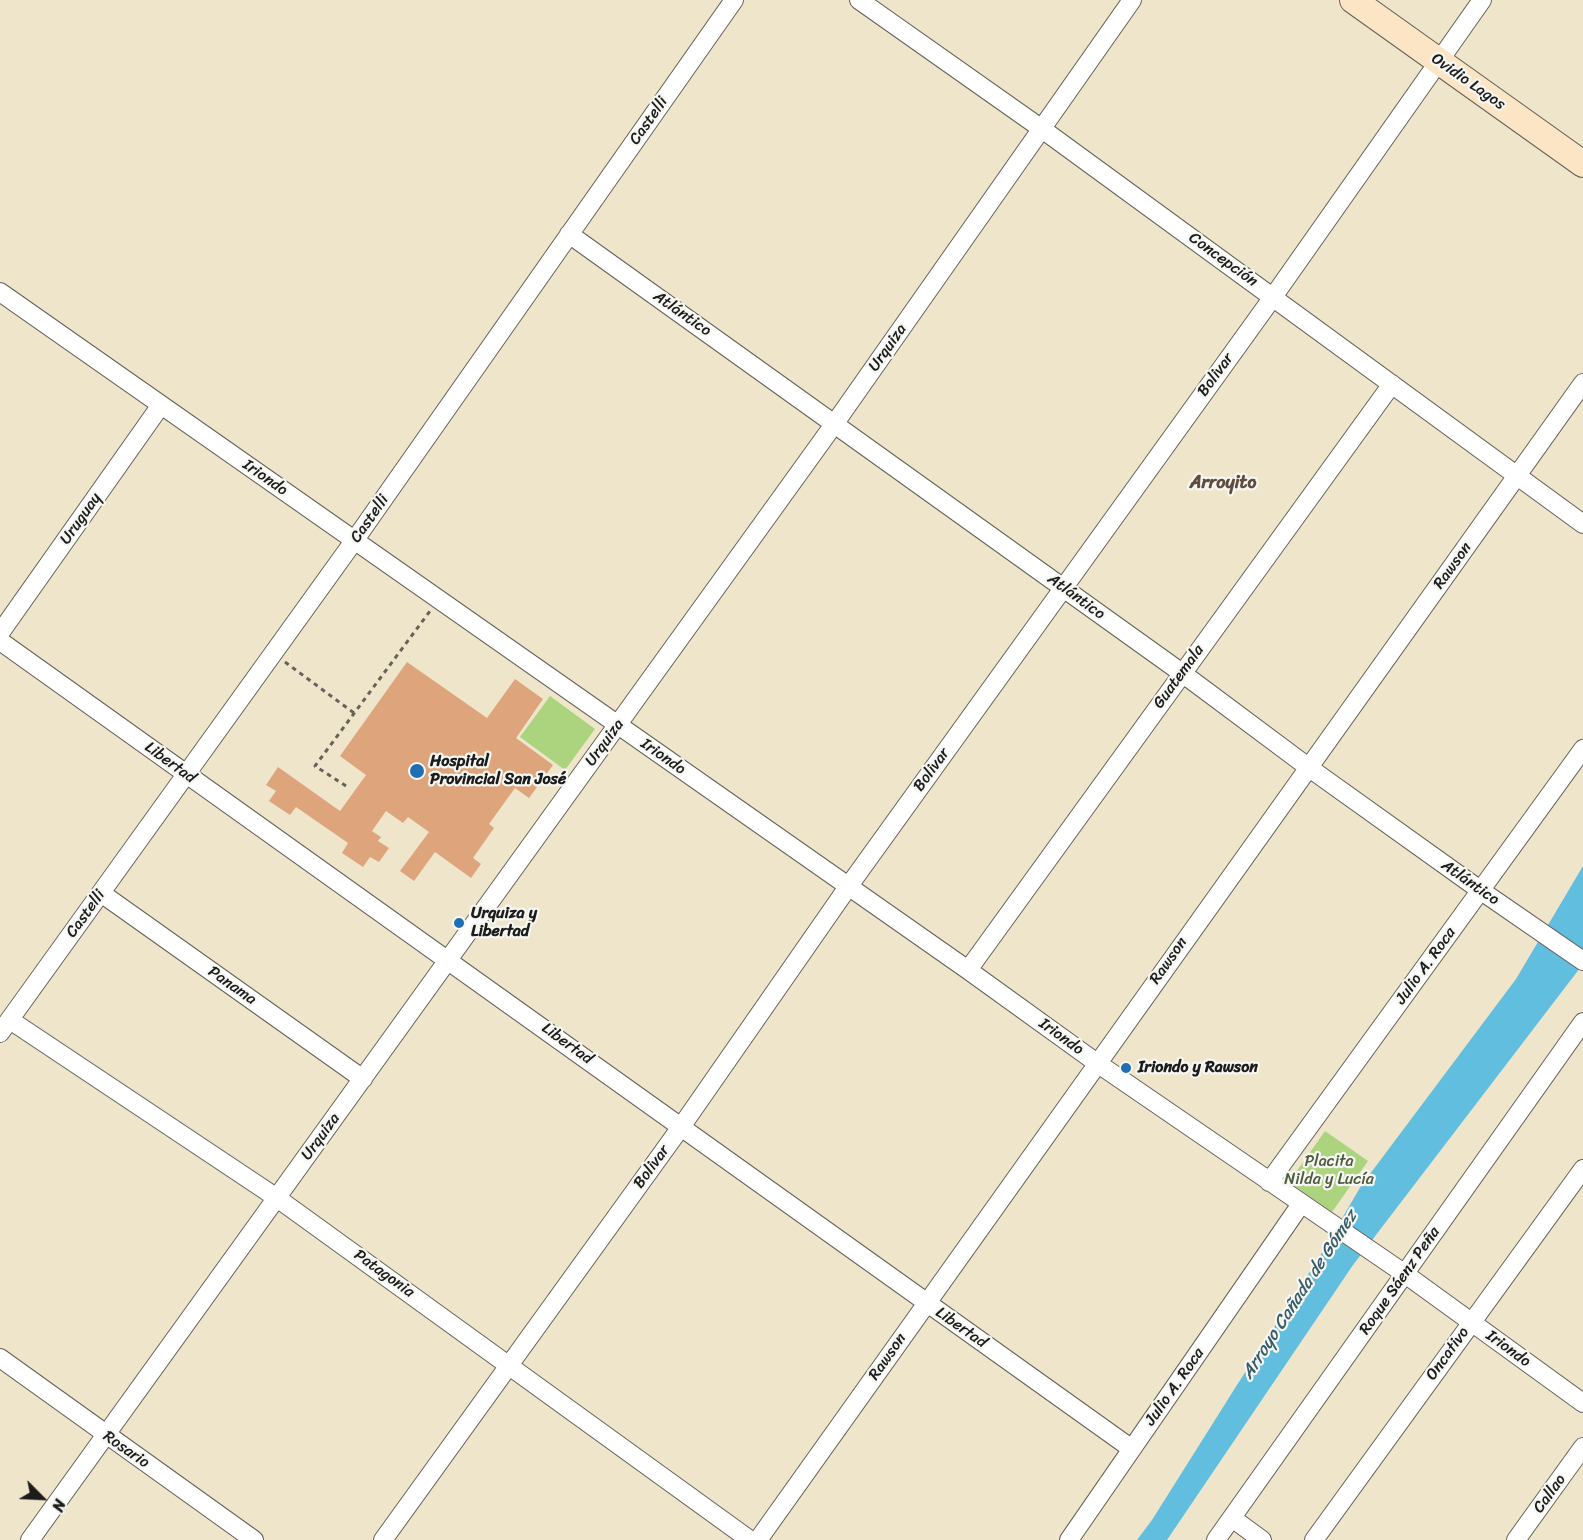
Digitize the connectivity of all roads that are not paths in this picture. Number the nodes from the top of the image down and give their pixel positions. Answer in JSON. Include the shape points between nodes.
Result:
{"nodes":[{"id":1,"x":734,"y":0,"type":"edge"},
{"id":2,"x":859,"y":0,"type":"edge"},
{"id":3,"x":1132,"y":0,"type":"edge"},
{"id":4,"x":1353,"y":0,"type":"edge"},
{"id":5,"x":1482,"y":0,"type":"edge"},
{"id":6,"x":1439,"y":61,"type":"junction"},
{"id":7,"x":1042,"y":129,"type":"junction"},
{"id":8,"x":1583,"y":164,"type":"edge"},
{"id":9,"x":570,"y":234,"type":"junction"},
{"id":10,"x":0,"y":292,"type":"edge"},
{"id":11,"x":1273,"y":297,"type":"junction"},
{"id":12,"x":1583,"y":383,"type":"edge"},
{"id":13,"x":1392,"y":384,"type":"junction"},
{"id":14,"x":161,"y":405,"type":"junction"},
{"id":15,"x":835,"y":423,"type":"junction"},
{"id":16,"x":1517,"y":478,"type":"junction"},
{"id":17,"x":1583,"y":524,"type":"edge"},
{"id":18,"x":354,"y":541,"type":"junction"},
{"id":19,"x":1063,"y":588,"type":"junction"},
{"id":20,"x":0,"y":633,"type":"edge"},
{"id":21,"x":0,"y":641,"type":"edge"},
{"id":22,"x":1182,"y":673,"type":"junction"},
{"id":23,"x":618,"y":726,"type":"junction"},
{"id":24,"x":1583,"y":749,"type":"edge"},
{"id":25,"x":1308,"y":767,"type":"junction"},
{"id":26,"x":186,"y":774,"type":"junction"},
{"id":27,"x":848,"y":887,"type":"junction"},
{"id":28,"x":1480,"y":890,"type":"junction"},
{"id":29,"x":101,"y":893,"type":"junction"},
{"id":30,"x":449,"y":960,"type":"junction"},
{"id":31,"x":1583,"y":961,"type":"edge"},
{"id":32,"x":968,"y":970,"type":"junction"},
{"id":33,"x":1583,"y":1022,"type":"edge"},
{"id":34,"x":5,"y":1027,"type":"edge"},
{"id":35,"x":1097,"y":1063,"type":"junction"},
{"id":36,"x":363,"y":1079,"type":"junction"},
{"id":37,"x":681,"y":1127,"type":"junction"},
{"id":38,"x":1583,"y":1169,"type":"edge"},
{"id":39,"x":1269,"y":1182,"type":"junction"},
{"id":40,"x":277,"y":1198,"type":"junction"},
{"id":41,"x":1301,"y":1204,"type":"junction"},
{"id":42,"x":1405,"y":1274,"type":"junction"},
{"id":43,"x":926,"y":1303,"type":"junction"},
{"id":44,"x":1470,"y":1323,"type":"junction"},
{"id":45,"x":0,"y":1358,"type":"edge"},
{"id":46,"x":510,"y":1365,"type":"junction"},
{"id":47,"x":1583,"y":1403,"type":"edge"},
{"id":48,"x":106,"y":1435,"type":"junction"},
{"id":49,"x":1583,"y":1448,"type":"edge"},
{"id":50,"x":1132,"y":1449,"type":"junction"},
{"id":51,"x":1232,"y":1518,"type":"junction"},
{"id":52,"x":30,"y":1540,"type":"edge"},
{"id":53,"x":254,"y":1540,"type":"edge"},
{"id":54,"x":383,"y":1540,"type":"edge"},
{"id":55,"x":750,"y":1540,"type":"edge"},
{"id":56,"x":758,"y":1540,"type":"edge"},
{"id":57,"x":1069,"y":1540,"type":"edge"},
{"id":58,"x":1216,"y":1540,"type":"edge"},
{"id":59,"x":1262,"y":1540,"type":"edge"},
{"id":60,"x":1314,"y":1540,"type":"edge"},
{"id":61,"x":1516,"y":1540,"type":"edge"}],
"edges":[{"from":1,"to":9,"type":"street","name":"Castelli"},
{"from":2,"to":7,"type":"street","name":"Concepción"},
{"from":3,"to":7,"type":"street","name":"Urquiza"},
{"from":4,"to":6,"type":"main road","name":"Ovidio Lagos"},
{"from":5,"to":6,"type":"street","name":"Bolivar"},
{"from":6,"to":8,"type":"main road","name":"Ovidio Lagos"},
{"from":6,"to":11,"type":"street","name":"Bolivar"},
{"from":7,"to":11,"type":"street","name":"Concepción"},
{"from":7,"to":15,"type":"street","name":"Urquiza"},
{"from":9,"to":15,"type":"street","name":"Atlántico"},
{"from":9,"to":18,"type":"street","name":"Castelli"},
{"from":10,"to":14,"type":"street","name":"Iriondo"},
{"from":11,"to":13,"type":"street","name":"Concepción"},
{"from":11,"to":19,"type":"street","name":"Bolivar"},
{"from":12,"to":16,"type":"street","name":"Rawson"},
{"from":13,"to":16,"type":"street","name":"Concepción"},
{"from":13,"to":22,"type":"street","name":"Guatemala"},
{"from":14,"to":18,"type":"street","name":"Iriondo"},
{"from":14,"to":20,"type":"street","name":"Uruguay"},
{"from":15,"to":19,"type":"street","name":"Atlántico"},
{"from":15,"to":23,"type":"street","name":"Urquiza"},
{"from":16,"to":17,"type":"street","name":"Concepción"},
{"from":16,"to":25,"type":"street","name":"Rawson"},
{"from":18,"to":23,"type":"street","name":"Iriondo"},
{"from":18,"to":26,"type":"street","name":"Castelli"},
{"from":19,"to":22,"type":"street","name":"Atlántico"},
{"from":19,"to":27,"type":"street","name":"Bolivar"},
{"from":21,"to":26,"type":"street","name":"Libertad"},
{"from":22,"to":25,"type":"street","name":"Atlántico"},
{"from":22,"to":32,"type":"street","name":"Guatemala"},
{"from":23,"to":27,"type":"street","name":"Iriondo"},
{"from":23,"to":30,"type":"street","name":"Urquiza"},
{"from":24,"to":28,"type":"street","name":"Julio A. Roca"},
{"from":25,"to":28,"type":"street","name":"Atlántico"},
{"from":25,"to":35,"type":"street","name":"Rawson"},
{"from":26,"to":29,"type":"street","name":"Castelli"},
{"from":26,"to":30,"type":"street","name":"Libertad"},
{"from":27,"to":32,"type":"street","name":"Iriondo"},
{"from":27,"to":37,"type":"street","name":"Bolivar"},
{"from":28,"to":31,"type":"street","name":"Atlántico"},
{"from":28,"to":39,"type":"street","name":"Julio A. Roca"},
{"from":29,"to":34,"type":"street","name":"Castelli"},
{"from":29,"to":36,"type":"street","name":"Panama"},
{"from":30,"to":36,"type":"street","name":"Urquiza"},
{"from":30,"to":37,"type":"street","name":"Libertad"},
{"from":32,"to":35,"type":"street","name":"Iriondo"},
{"from":33,"to":42,"type":"street","name":"Roque Sáenz Peña"},
{"from":34,"to":40,"type":"street","name":"Patagonia"},
{"from":35,"to":39,"type":"street","name":"Iriondo"},
{"from":35,"to":43,"type":"street","name":"Rawson"},
{"from":36,"to":40,"type":"street","name":"Urquiza"},
{"from":37,"to":43,"type":"street","name":"Libertad"},
{"from":37,"to":46,"type":"street","name":"Bolivar"},
{"from":38,"to":44,"type":"street","name":"Oncativo"},
{"from":39,"to":41,"type":"street","name":"Iriondo"},
{"from":40,"to":46,"type":"street","name":"Patagonia"},
{"from":40,"to":48,"type":"street","name":"Urquiza"},
{"from":41,"to":42,"type":"street","name":"Iriondo"},
{"from":41,"to":50,"type":"street","name":"Julio A. Roca"},
{"from":42,"to":44,"type":"street","name":"Iriondo"},
{"from":42,"to":51,"type":"street","name":"Roque Sáenz Peña"},
{"from":43,"to":50,"type":"street","name":"Libertad"},
{"from":43,"to":56,"type":"street","name":"Rawson"},
{"from":44,"to":47,"type":"street","name":"Iriondo"},
{"from":44,"to":60,"type":"street","name":"Oncativo"},
{"from":45,"to":48,"type":"street","name":"Rosario"},
{"from":46,"to":54,"type":"street","name":"Bolivar"},
{"from":46,"to":55,"type":"street","name":"Patagonia"},
{"from":48,"to":52,"type":"street","name":"Urquiza"},
{"from":48,"to":53,"type":"street","name":"Rosario"},
{"from":49,"to":61,"type":"street","name":"Callao"},
{"from":50,"to":57,"type":"street","name":"Julio A. Roca"},
{"from":51,"to":58,"type":"street","name":"Roque Sáenz Peña"},
{"from":51,"to":59,"type":"street"}]}
